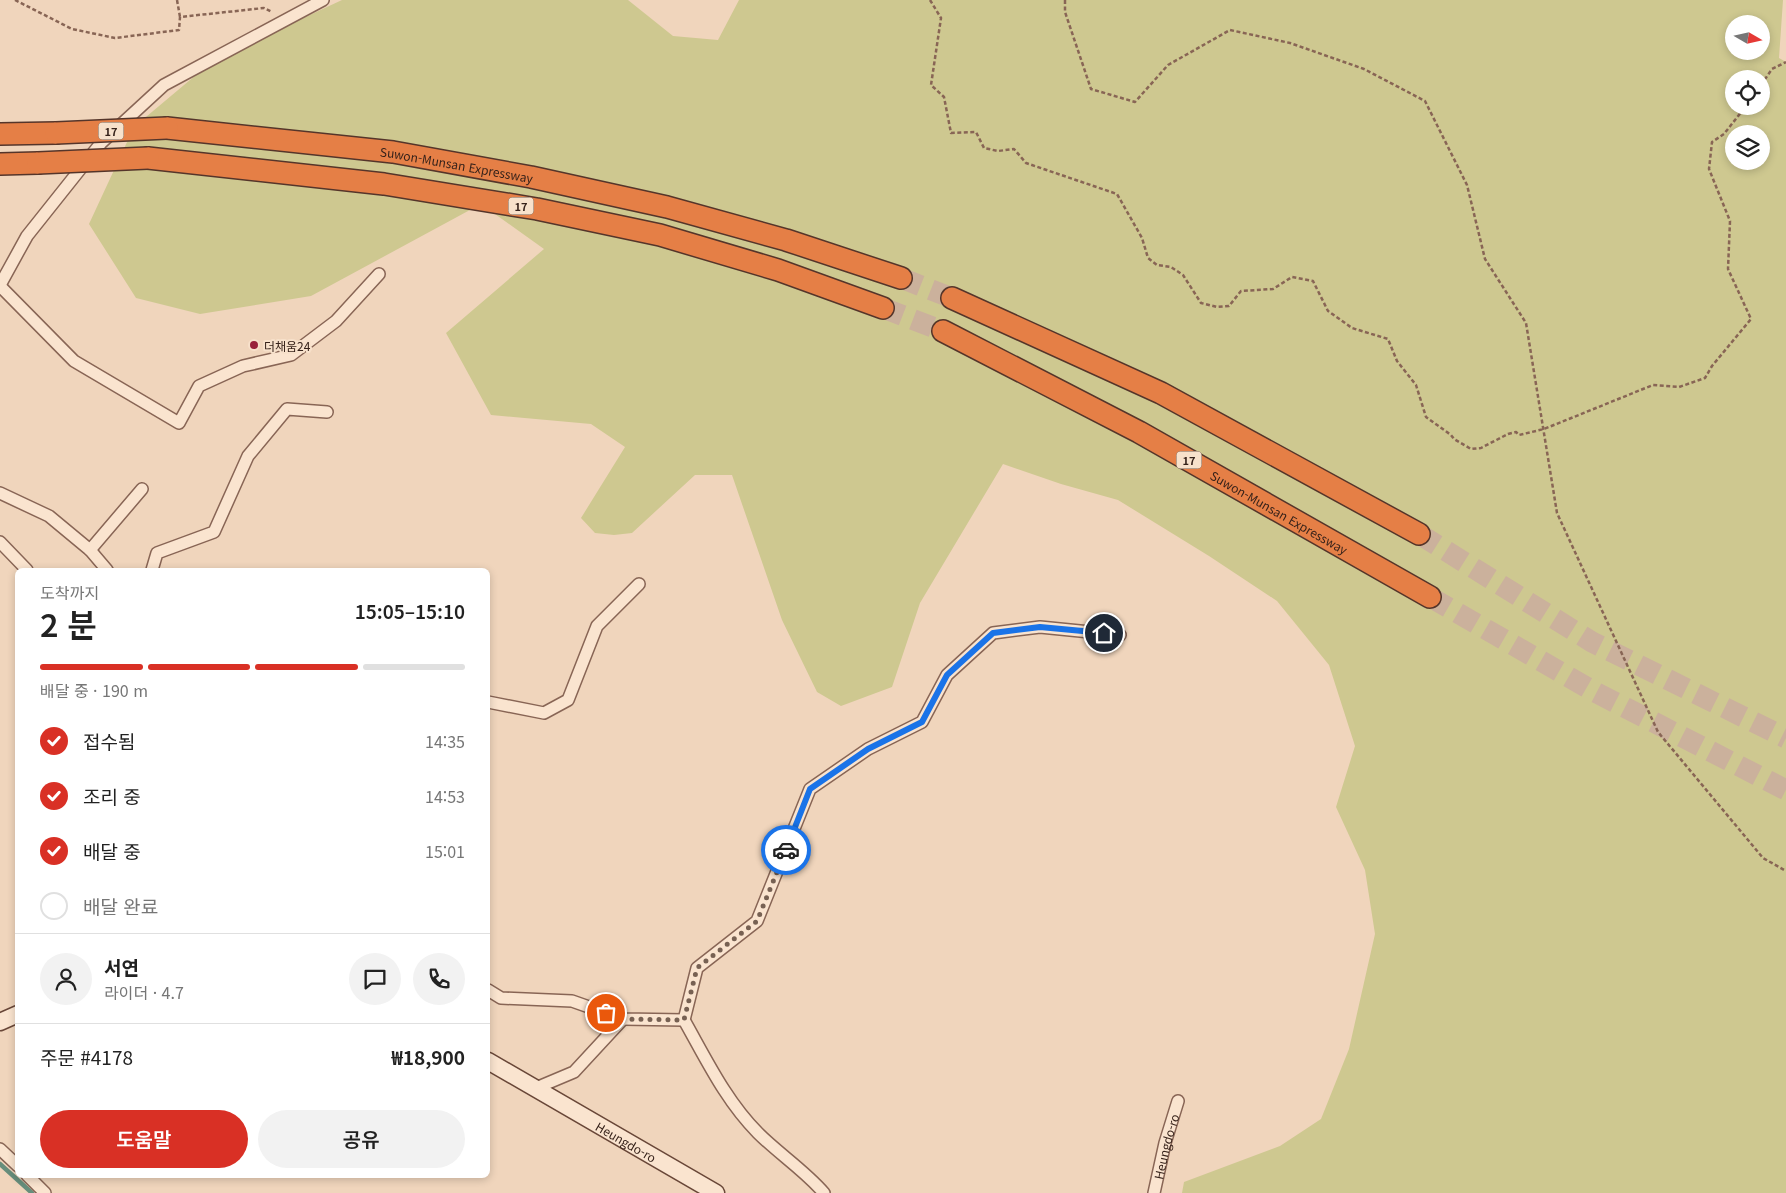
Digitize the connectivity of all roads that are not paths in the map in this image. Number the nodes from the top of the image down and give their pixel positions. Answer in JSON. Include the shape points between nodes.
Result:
{"nodes":[{"id":1,"x":323,"y":0,"type":"edge"},
{"id":2,"x":0,"y":134,"type":"edge"},
{"id":3,"x":0,"y":164,"type":"edge"},
{"id":4,"x":379,"y":274,"type":"dead end"},
{"id":5,"x":901,"y":278,"type":"tunnel mouth"},
{"id":6,"x":0,"y":285,"type":"edge"},
{"id":7,"x":952,"y":298,"type":"tunnel mouth"},
{"id":8,"x":883,"y":308,"type":"tunnel mouth"},
{"id":9,"x":943,"y":330,"type":"tunnel mouth"},
{"id":10,"x":328,"y":412,"type":"dead end"},
{"id":11,"x":142,"y":489,"type":"dead end"},
{"id":12,"x":0,"y":493,"type":"edge"},
{"id":13,"x":1419,"y":534,"type":"tunnel mouth"},
{"id":14,"x":0,"y":542,"type":"edge"},
{"id":15,"x":90,"y":550,"type":"junction"},
{"id":16,"x":25,"y":568,"type":"edge"},
{"id":17,"x":105,"y":568,"type":"edge"},
{"id":18,"x":153,"y":568,"type":"edge"},
{"id":19,"x":639,"y":584,"type":"dead end"},
{"id":20,"x":1430,"y":597,"type":"tunnel mouth"},
{"id":21,"x":1120,"y":634,"type":"dead end"},
{"id":22,"x":490,"y":702,"type":"edge"},
{"id":23,"x":490,"y":991,"type":"edge"},
{"id":24,"x":15,"y":1015,"type":"edge"},
{"id":25,"x":623,"y":1019,"type":"junction"},
{"id":26,"x":684,"y":1020,"type":"junction"},
{"id":27,"x":0,"y":1022,"type":"edge"},
{"id":28,"x":490,"y":1062,"type":"edge"},
{"id":29,"x":536,"y":1088,"type":"junction"},
{"id":30,"x":1178,"y":1101,"type":"dead end"},
{"id":31,"x":0,"y":1149,"type":"edge"},
{"id":32,"x":15,"y":1163,"type":"edge"},
{"id":33,"x":30,"y":1178,"type":"edge"},
{"id":34,"x":45,"y":1193,"type":"edge"},
{"id":35,"x":716,"y":1193,"type":"edge"},
{"id":36,"x":824,"y":1193,"type":"edge"},
{"id":37,"x":1154,"y":1193,"type":"edge"}],
"edges":[{"from":1,"to":6,"type":"street","via":[[164,85],[101,142],[27,236]]},
{"from":2,"to":5,"type":"highway","name":"Suwon-Munsan Expressway","number":"17","bridge":true,"via":[[167,128],[393,152],[531,176],[667,206]]},
{"from":3,"to":8,"type":"highway","number":"17","bridge":true,"via":[[148,158],[384,184],[537,209],[660,235],[778,270]]},
{"from":4,"to":6,"type":"street","via":[[336,321],[292,355],[243,366],[199,386],[179,423],[74,361]]},
{"from":7,"to":13,"type":"highway","via":[[1161,393]]},
{"from":9,"to":20,"type":"highway","name":"Suwon-Munsan Expressway","number":"17","via":[[1139,432]]},
{"from":10,"to":18,"type":"street","via":[[287,409],[248,456],[214,532],[157,553]]},
{"from":11,"to":15,"type":"street"},
{"from":12,"to":15,"type":"street","via":[[49,516]]},
{"from":14,"to":16,"type":"street"},
{"from":15,"to":17,"type":"street"},
{"from":19,"to":22,"type":"street","via":[[597,626],[568,700],[544,713]]},
{"from":21,"to":26,"type":"street","via":[[1040,627],[993,633],[947,675],[922,722],[868,749],[810,789],[757,921],[697,968]]},
{"from":23,"to":25,"type":"street","via":[[501,998],[572,1001]]},
{"from":24,"to":27,"type":"street"},
{"from":25,"to":26,"type":"street"},
{"from":25,"to":29,"type":"street","via":[[574,1072]]},
{"from":26,"to":36,"type":"street","via":[[724,1092],[757,1132],[812,1178]]},
{"from":28,"to":29,"type":"street","name":"Heungdo-ro"},
{"from":29,"to":35,"type":"street","name":"Heungdo-ro"},
{"from":30,"to":37,"type":"street","name":"Heungdo-ro"},
{"from":31,"to":32,"type":"street"},
{"from":33,"to":34,"type":"street"}]}
